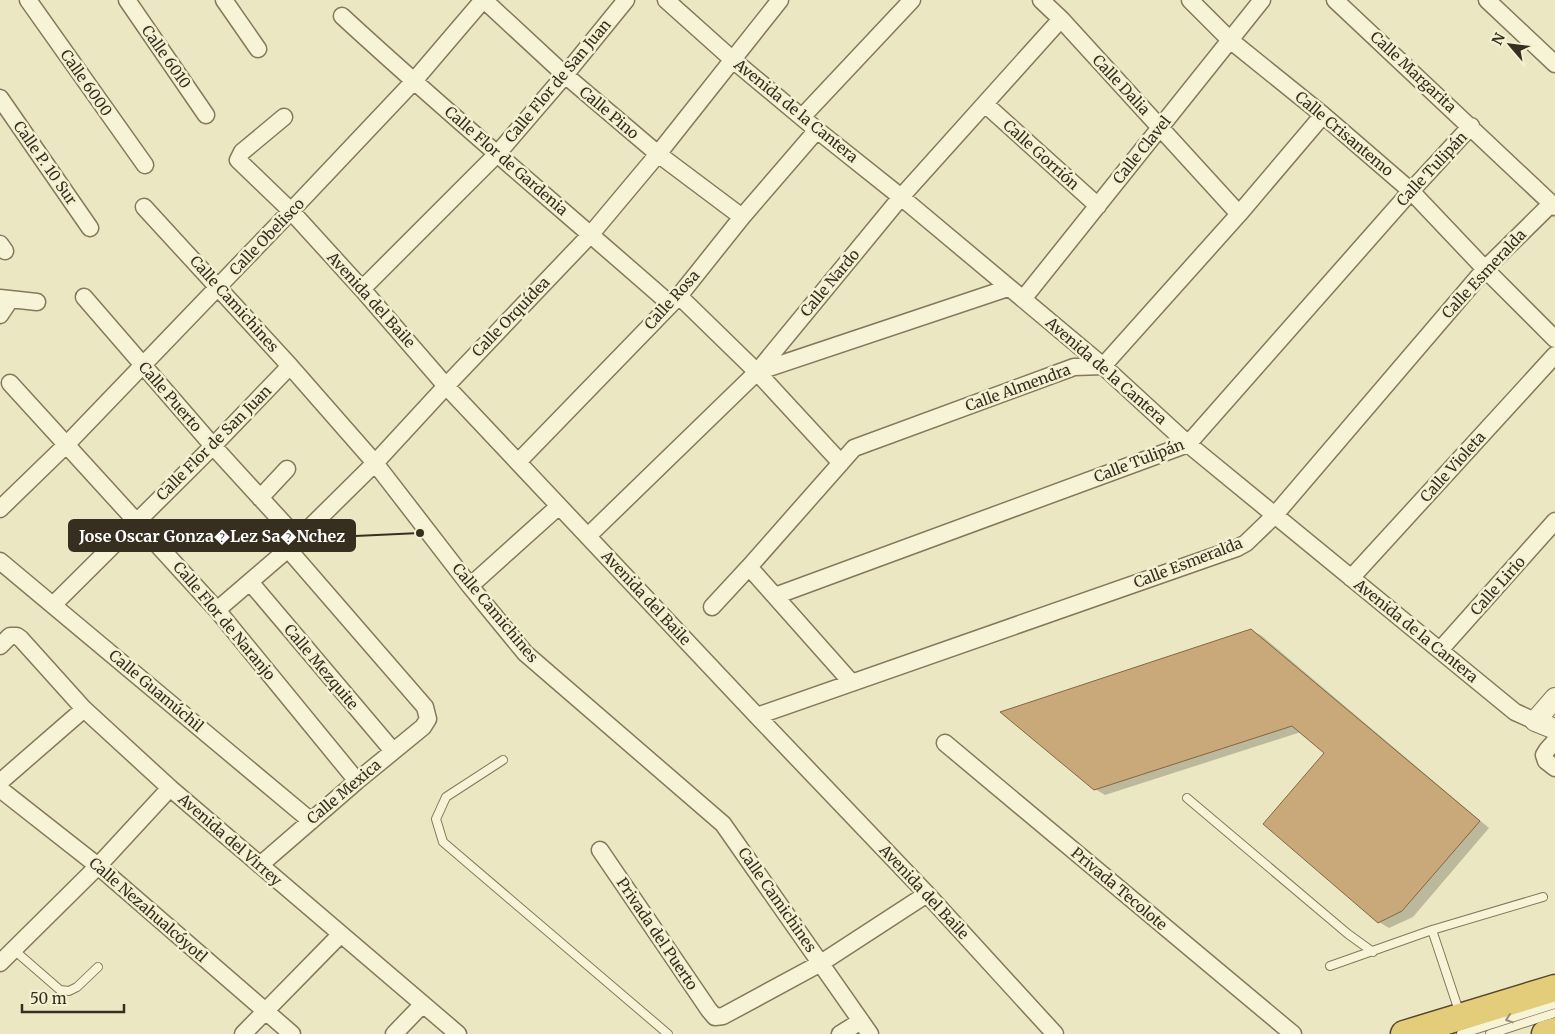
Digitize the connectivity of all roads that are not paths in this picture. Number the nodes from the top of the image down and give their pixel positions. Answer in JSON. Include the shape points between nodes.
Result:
{"nodes":[{"id":1,"x":28,"y":0,"type":"edge"},
{"id":2,"x":126,"y":0,"type":"edge"},
{"id":3,"x":224,"y":0,"type":"edge"},
{"id":4,"x":483,"y":0,"type":"edge"},
{"id":5,"x":626,"y":0,"type":"edge"},
{"id":6,"x":666,"y":0,"type":"edge"},
{"id":7,"x":780,"y":0,"type":"edge"},
{"id":8,"x":912,"y":0,"type":"edge"},
{"id":9,"x":1041,"y":0,"type":"edge"},
{"id":10,"x":1190,"y":0,"type":"edge"},
{"id":11,"x":1262,"y":0,"type":"edge"},
{"id":12,"x":1335,"y":0,"type":"edge"},
{"id":13,"x":1487,"y":0,"type":"edge"},
{"id":14,"x":342,"y":16,"type":"dead end"},
{"id":15,"x":1061,"y":19,"type":"junction"},
{"id":16,"x":1230,"y":40,"type":"junction"},
{"id":17,"x":258,"y":50,"type":"dead end"},
{"id":18,"x":733,"y":60,"type":"junction"},
{"id":19,"x":1555,"y":64,"type":"edge"},
{"id":20,"x":565,"y":75,"type":"junction"},
{"id":21,"x":413,"y":82,"type":"junction"},
{"id":22,"x":0,"y":98,"type":"edge"},
{"id":23,"x":985,"y":104,"type":"junction"},
{"id":24,"x":206,"y":115,"type":"dead end"},
{"id":25,"x":1323,"y":115,"type":"junction"},
{"id":26,"x":284,"y":117,"type":"dead end"},
{"id":27,"x":802,"y":117,"type":"junction"},
{"id":28,"x":1471,"y":126,"type":"junction"},
{"id":29,"x":1160,"y":128,"type":"junction"},
{"id":30,"x":817,"y":130,"type":"junction"},
{"id":31,"x":498,"y":153,"type":"junction"},
{"id":32,"x":658,"y":154,"type":"junction"},
{"id":33,"x":145,"y":166,"type":"dead end"},
{"id":34,"x":1411,"y":191,"type":"junction"},
{"id":35,"x":901,"y":197,"type":"junction"},
{"id":36,"x":1553,"y":205,"type":"edge"},
{"id":37,"x":1098,"y":206,"type":"junction"},
{"id":38,"x":144,"y":207,"type":"dead end"},
{"id":39,"x":291,"y":211,"type":"junction"},
{"id":40,"x":1239,"y":214,"type":"junction"},
{"id":41,"x":742,"y":217,"type":"junction"},
{"id":42,"x":90,"y":228,"type":"dead end"},
{"id":43,"x":591,"y":234,"type":"junction"},
{"id":44,"x":1486,"y":269,"type":"junction"},
{"id":45,"x":219,"y":287,"type":"junction"},
{"id":46,"x":1008,"y":288,"type":"junction"},
{"id":47,"x":362,"y":289,"type":"junction"},
{"id":48,"x":84,"y":297,"type":"dead end"},
{"id":49,"x":5,"y":299,"type":"edge"},
{"id":50,"x":675,"y":300,"type":"junction"},
{"id":51,"x":1023,"y":300,"type":"junction"},
{"id":52,"x":37,"y":302,"type":"dead end"},
{"id":53,"x":0,"y":315,"type":"edge"},
{"id":54,"x":1555,"y":338,"type":"edge"},
{"id":55,"x":1555,"y":355,"type":"edge"},
{"id":56,"x":143,"y":365,"type":"junction"},
{"id":57,"x":290,"y":366,"type":"junction"},
{"id":58,"x":1103,"y":366,"type":"junction"},
{"id":59,"x":757,"y":372,"type":"junction"},
{"id":60,"x":10,"y":383,"type":"dead end"},
{"id":61,"x":446,"y":386,"type":"junction"},
{"id":62,"x":67,"y":444,"type":"junction"},
{"id":63,"x":1188,"y":444,"type":"junction"},
{"id":64,"x":213,"y":446,"type":"junction"},
{"id":65,"x":518,"y":462,"type":"junction"},
{"id":66,"x":375,"y":463,"type":"junction"},
{"id":67,"x":841,"y":463,"type":"junction"},
{"id":68,"x":287,"y":469,"type":"dead end"},
{"id":69,"x":260,"y":498,"type":"junction"},
{"id":70,"x":559,"y":506,"type":"junction"},
{"id":71,"x":0,"y":509,"type":"edge"},
{"id":72,"x":1274,"y":516,"type":"junction"},
{"id":73,"x":137,"y":521,"type":"junction"},
{"id":74,"x":1555,"y":521,"type":"edge"},
{"id":75,"x":588,"y":536,"type":"junction"},
{"id":76,"x":293,"y":544,"type":"junction"},
{"id":77,"x":0,"y":561,"type":"edge"},
{"id":78,"x":749,"y":568,"type":"junction"},
{"id":79,"x":1351,"y":578,"type":"junction"},
{"id":80,"x":250,"y":582,"type":"junction"},
{"id":81,"x":470,"y":586,"type":"junction"},
{"id":82,"x":775,"y":596,"type":"junction"},
{"id":83,"x":53,"y":604,"type":"junction"},
{"id":84,"x":712,"y":607,"type":"dead end"},
{"id":85,"x":217,"y":610,"type":"junction"},
{"id":86,"x":0,"y":646,"type":"edge"},
{"id":87,"x":1440,"y":650,"type":"junction"},
{"id":88,"x":852,"y":683,"type":"junction"},
{"id":89,"x":1555,"y":698,"type":"edge"},
{"id":90,"x":84,"y":709,"type":"junction"},
{"id":91,"x":757,"y":716,"type":"junction"},
{"id":92,"x":428,"y":719,"type":"joint"},
{"id":93,"x":1535,"y":721,"type":"junction"},
{"id":94,"x":1555,"y":731,"type":"edge"},
{"id":95,"x":945,"y":743,"type":"dead end"},
{"id":96,"x":393,"y":752,"type":"junction"},
{"id":97,"x":503,"y":760,"type":"dead end"},
{"id":98,"x":1555,"y":768,"type":"edge"},
{"id":99,"x":357,"y":781,"type":"junction"},
{"id":100,"x":0,"y":782,"type":"edge"},
{"id":101,"x":170,"y":788,"type":"junction"},
{"id":102,"x":0,"y":789,"type":"edge"},
{"id":103,"x":1187,"y":798,"type":"dead end"},
{"id":104,"x":311,"y":821,"type":"junction"},
{"id":105,"x":600,"y":850,"type":"dead end"},
{"id":106,"x":260,"y":865,"type":"junction"},
{"id":107,"x":98,"y":866,"type":"junction"},
{"id":108,"x":927,"y":894,"type":"junction"},
{"id":109,"x":1543,"y":897,"type":"dead end"},
{"id":110,"x":1432,"y":930,"type":"junction"},
{"id":111,"x":341,"y":934,"type":"junction"},
{"id":112,"x":14,"y":950,"type":"junction"},
{"id":113,"x":1372,"y":952,"type":"junction"},
{"id":114,"x":821,"y":962,"type":"junction"},
{"id":115,"x":0,"y":963,"type":"edge"},
{"id":116,"x":1330,"y":966,"type":"dead end"},
{"id":117,"x":98,"y":967,"type":"dead end"},
{"id":118,"x":1555,"y":988,"type":"edge"},
{"id":119,"x":423,"y":1004,"type":"junction"},
{"id":120,"x":1555,"y":1004,"type":"edge"},
{"id":121,"x":266,"y":1011,"type":"junction"},
{"id":122,"x":1555,"y":1013,"type":"edge"},
{"id":123,"x":1461,"y":1025,"type":"edge"},
{"id":124,"x":866,"y":1028,"type":"edge"},
{"id":125,"x":1555,"y":1031,"type":"edge"},
{"id":126,"x":243,"y":1034,"type":"edge"},
{"id":127,"x":292,"y":1034,"type":"edge"},
{"id":128,"x":394,"y":1034,"type":"edge"},
{"id":129,"x":458,"y":1034,"type":"edge"},
{"id":130,"x":668,"y":1034,"type":"edge"},
{"id":131,"x":840,"y":1034,"type":"edge"},
{"id":132,"x":1055,"y":1034,"type":"edge"},
{"id":133,"x":1293,"y":1034,"type":"edge"},
{"id":134,"x":1404,"y":1034,"type":"edge"},
{"id":135,"x":1490,"y":1034,"type":"edge"},
{"id":136,"x":1546,"y":1034,"type":"edge"}],
"edges":[{"from":1,"to":33,"type":"street","name":"Calle 6000"},
{"from":2,"to":24,"type":"street","name":"Calle 6010"},
{"from":3,"to":17,"type":"street"},
{"from":4,"to":20,"type":"street","name":"Calle Pino"},
{"from":4,"to":21,"type":"street","name":"Calle Obelisco"},
{"from":5,"to":20,"type":"street","name":"Calle Flor de San Juan"},
{"from":6,"to":18,"type":"street","name":"Avenida de la Cantera"},
{"from":7,"to":18,"type":"street","name":"Calle Orquídea"},
{"from":8,"to":27,"type":"street"},
{"from":9,"to":15,"type":"street","name":"Calle Dalia"},
{"from":10,"to":16,"type":"street","name":"Calle Crisantemo"},
{"from":11,"to":16,"type":"street","name":"Calle Clavel"},
{"from":12,"to":28,"type":"street","name":"Calle Margarita"},
{"from":13,"to":19,"type":"street"},
{"from":14,"to":21,"type":"street","name":"Calle Flor de Gardenia"},
{"from":15,"to":23,"type":"street","name":"Calle Nardo"},
{"from":15,"to":29,"type":"street","name":"Calle Dalia"},
{"from":16,"to":25,"type":"street","name":"Calle Crisantemo"},
{"from":16,"to":29,"type":"street","name":"Calle Clavel"},
{"from":18,"to":27,"type":"street","name":"Avenida de la Cantera"},
{"from":18,"to":32,"type":"street","name":"Calle Orquídea"},
{"from":20,"to":31,"type":"street","name":"Calle Flor de San Juan"},
{"from":20,"to":32,"type":"street","name":"Calle Pino"},
{"from":21,"to":31,"type":"street","name":"Calle Flor de Gardenia"},
{"from":21,"to":39,"type":"street","name":"Calle Obelisco"},
{"from":22,"to":42,"type":"street","name":"Calle P. 10 Sur"},
{"from":23,"to":35,"type":"street","name":"Calle Nardo"},
{"from":23,"to":37,"type":"street","name":"Calle Gorrión"},
{"from":25,"to":34,"type":"street","name":"Calle Crisantemo"},
{"from":25,"to":40,"type":"street"},
{"from":26,"to":39,"type":"street","name":"Avenida del Baile","via":[[242,152],[238,160]]},
{"from":27,"to":30,"type":"street","name":"Avenida de la Cantera"},
{"from":28,"to":34,"type":"street","name":"Calle Tulipán"},
{"from":28,"to":36,"type":"street","name":"Calle Margarita"},
{"from":29,"to":37,"type":"street","name":"Calle Clavel"},
{"from":29,"to":40,"type":"street","name":"Calle Dalia"},
{"from":30,"to":35,"type":"street","name":"Avenida de la Cantera"},
{"from":30,"to":41,"type":"street","name":"Calle Rosa"},
{"from":31,"to":43,"type":"street","name":"Calle Flor de Gardenia"},
{"from":31,"to":47,"type":"street","name":"Calle Flor de San Juan"},
{"from":32,"to":41,"type":"street","name":"Calle Pino"},
{"from":32,"to":43,"type":"street","name":"Calle Orquídea"},
{"from":34,"to":44,"type":"street","name":"Calle Crisantemo"},
{"from":34,"to":63,"type":"street","name":"Calle Tulipán"},
{"from":35,"to":46,"type":"street","name":"Avenida de la Cantera"},
{"from":35,"to":59,"type":"street","name":"Calle Nardo"},
{"from":36,"to":44,"type":"street","name":"Calle Esmeralda"},
{"from":37,"to":51,"type":"street","name":"Calle Clavel"},
{"from":38,"to":45,"type":"street","name":"Calle Camichines"},
{"from":39,"to":45,"type":"street","name":"Calle Obelisco"},
{"from":39,"to":47,"type":"street","name":"Avenida del Baile"},
{"from":40,"to":58,"type":"street"},
{"from":41,"to":50,"type":"street","name":"Calle Rosa"},
{"from":43,"to":50,"type":"street","name":"Calle Flor de Gardenia"},
{"from":43,"to":61,"type":"street","name":"Calle Orquídea"},
{"from":44,"to":54,"type":"street","name":"Calle Crisantemo"},
{"from":44,"to":72,"type":"street","name":"Calle Esmeralda"},
{"from":45,"to":56,"type":"street","name":"Calle Obelisco"},
{"from":45,"to":57,"type":"street","name":"Calle Camichines"},
{"from":46,"to":51,"type":"street","name":"Avenida de la Cantera"},
{"from":46,"to":59,"type":"street"},
{"from":47,"to":61,"type":"street","name":"Avenida del Baile"},
{"from":48,"to":56,"type":"street","name":"Calle Puerto"},
{"from":49,"to":52,"type":"street"},
{"from":49,"to":53,"type":"street"},
{"from":50,"to":59,"type":"street","name":"Calle Flor de Gardenia"},
{"from":50,"to":65,"type":"street","name":"Calle Rosa"},
{"from":51,"to":58,"type":"street","name":"Avenida de la Cantera"},
{"from":55,"to":79,"type":"street","name":"Calle Violeta"},
{"from":56,"to":62,"type":"street","name":"Calle Obelisco"},
{"from":56,"to":64,"type":"street","name":"Calle Puerto"},
{"from":57,"to":64,"type":"street","name":"Calle Flor de San Juan"},
{"from":57,"to":66,"type":"street","name":"Calle Camichines"},
{"from":58,"to":63,"type":"street","name":"Avenida de la Cantera"},
{"from":58,"to":67,"type":"street","name":"Calle Almendra","via":[[1074,367],[854,448]]},
{"from":59,"to":67,"type":"street","name":"Calle Flor de Gardenia"},
{"from":59,"to":75,"type":"street","name":"Calle Nardo"},
{"from":60,"to":62,"type":"street","name":"Calle Flor de Naranjo"},
{"from":61,"to":65,"type":"street","name":"Avenida del Baile"},
{"from":61,"to":66,"type":"street","name":"Calle Orquídea"},
{"from":62,"to":71,"type":"street","name":"Calle Obelisco"},
{"from":62,"to":73,"type":"street","name":"Calle Flor de Naranjo"},
{"from":63,"to":72,"type":"street","name":"Avenida de la Cantera"},
{"from":63,"to":82,"type":"street","name":"Calle Tulipán"},
{"from":64,"to":69,"type":"street","name":"Calle Puerto"},
{"from":64,"to":73,"type":"street","name":"Calle Flor de San Juan"},
{"from":65,"to":70,"type":"street","name":"Avenida del Baile"},
{"from":66,"to":76,"type":"street","name":"Calle Orquídea"},
{"from":66,"to":81,"type":"street","name":"Calle Camichines"},
{"from":67,"to":78,"type":"street","name":"Calle Almendra"},
{"from":68,"to":69,"type":"street"},
{"from":69,"to":76,"type":"street","name":"Calle Puerto"},
{"from":70,"to":75,"type":"street","name":"Avenida del Baile"},
{"from":70,"to":81,"type":"street"},
{"from":72,"to":79,"type":"street","name":"Avenida de la Cantera"},
{"from":72,"to":88,"type":"street","name":"Calle Esmeralda","via":[[1237,548]]},
{"from":73,"to":83,"type":"street","name":"Calle Flor de San Juan"},
{"from":73,"to":85,"type":"street","name":"Calle Flor de Naranjo"},
{"from":74,"to":87,"type":"street","name":"Calle Lirio"},
{"from":75,"to":91,"type":"street","name":"Avenida del Baile"},
{"from":76,"to":80,"type":"street","name":"Calle Orquídea"},
{"from":76,"to":92,"type":"street","name":"Calle Puerto","via":[[425,707]]},
{"from":77,"to":83,"type":"street","name":"Calle Guamúchil"},
{"from":78,"to":82,"type":"street"},
{"from":78,"to":84,"type":"street","name":"Calle Almendra"},
{"from":79,"to":87,"type":"street","name":"Avenida de la Cantera"},
{"from":80,"to":85,"type":"street","name":"Calle Orquídea"},
{"from":80,"to":96,"type":"street","name":"Calle Mezquite"},
{"from":81,"to":114,"type":"street","name":"Calle Camichines","via":[[525,653],[723,824]]},
{"from":82,"to":88,"type":"street"},
{"from":83,"to":104,"type":"street","name":"Calle Guamúchil"},
{"from":85,"to":99,"type":"street","name":"Calle Flor de Naranjo"},
{"from":86,"to":90,"type":"street","name":"Avenida del Virrey","via":[[7,638],[21,639]]},
{"from":87,"to":93,"type":"street","name":"Avenida de la Cantera","via":[[1515,712]]},
{"from":88,"to":91,"type":"street","name":"Calle Esmeralda"},
{"from":89,"to":93,"type":"street"},
{"from":90,"to":100,"type":"street"},
{"from":90,"to":101,"type":"street","name":"Avenida del Virrey"},
{"from":91,"to":108,"type":"street","name":"Avenida del Baile"},
{"from":92,"to":96,"type":"street","name":"Calle Mexica"},
{"from":93,"to":94,"type":"street","name":"Avenida de la Cantera"},
{"from":94,"to":98,"type":"street","via":[[1544,755]]},
{"from":95,"to":133,"type":"street","name":"Privada Tecolote"},
{"from":96,"to":99,"type":"street","name":"Calle Mexica"},
{"from":97,"to":130,"type":"lane","via":[[446,797],[436,819],[443,842]]},
{"from":99,"to":104,"type":"street","name":"Calle Mexica"},
{"from":101,"to":106,"type":"street","name":"Avenida del Virrey"},
{"from":101,"to":107,"type":"street"},
{"from":102,"to":107,"type":"street","name":"Calle Nezahualcóyotl"},
{"from":103,"to":113,"type":"lane"},
{"from":104,"to":106,"type":"street","name":"Calle Mexica"},
{"from":105,"to":114,"type":"street","name":"Privada del Puerto","via":[[715,1017],[723,1016]]},
{"from":106,"to":111,"type":"street","name":"Avenida del Virrey"},
{"from":107,"to":112,"type":"street"},
{"from":107,"to":121,"type":"street","name":"Calle Nezahualcóyotl"},
{"from":108,"to":114,"type":"street"},
{"from":108,"to":132,"type":"street","name":"Avenida del Baile"},
{"from":109,"to":110,"type":"lane"},
{"from":110,"to":113,"type":"lane"},
{"from":110,"to":123,"type":"lane"},
{"from":111,"to":119,"type":"street","name":"Avenida del Virrey"},
{"from":111,"to":121,"type":"street"},
{"from":112,"to":115,"type":"street"},
{"from":112,"to":117,"type":"lane","via":[[60,990],[69,991],[77,987]]},
{"from":113,"to":116,"type":"lane"},
{"from":114,"to":124,"type":"street","name":"Calle Camichines"},
{"from":118,"to":123,"type":"highway"},
{"from":119,"to":128,"type":"street"},
{"from":119,"to":129,"type":"street","name":"Avenida del Virrey"},
{"from":120,"to":123,"type":"lane","one_way":true},
{"from":121,"to":126,"type":"street"},
{"from":121,"to":127,"type":"street","name":"Calle Nezahualcóyotl"},
{"from":122,"to":135,"type":"lane"},
{"from":123,"to":134,"type":"highway"},
{"from":124,"to":131,"type":"street"},
{"from":125,"to":136,"type":"highway"}]}
